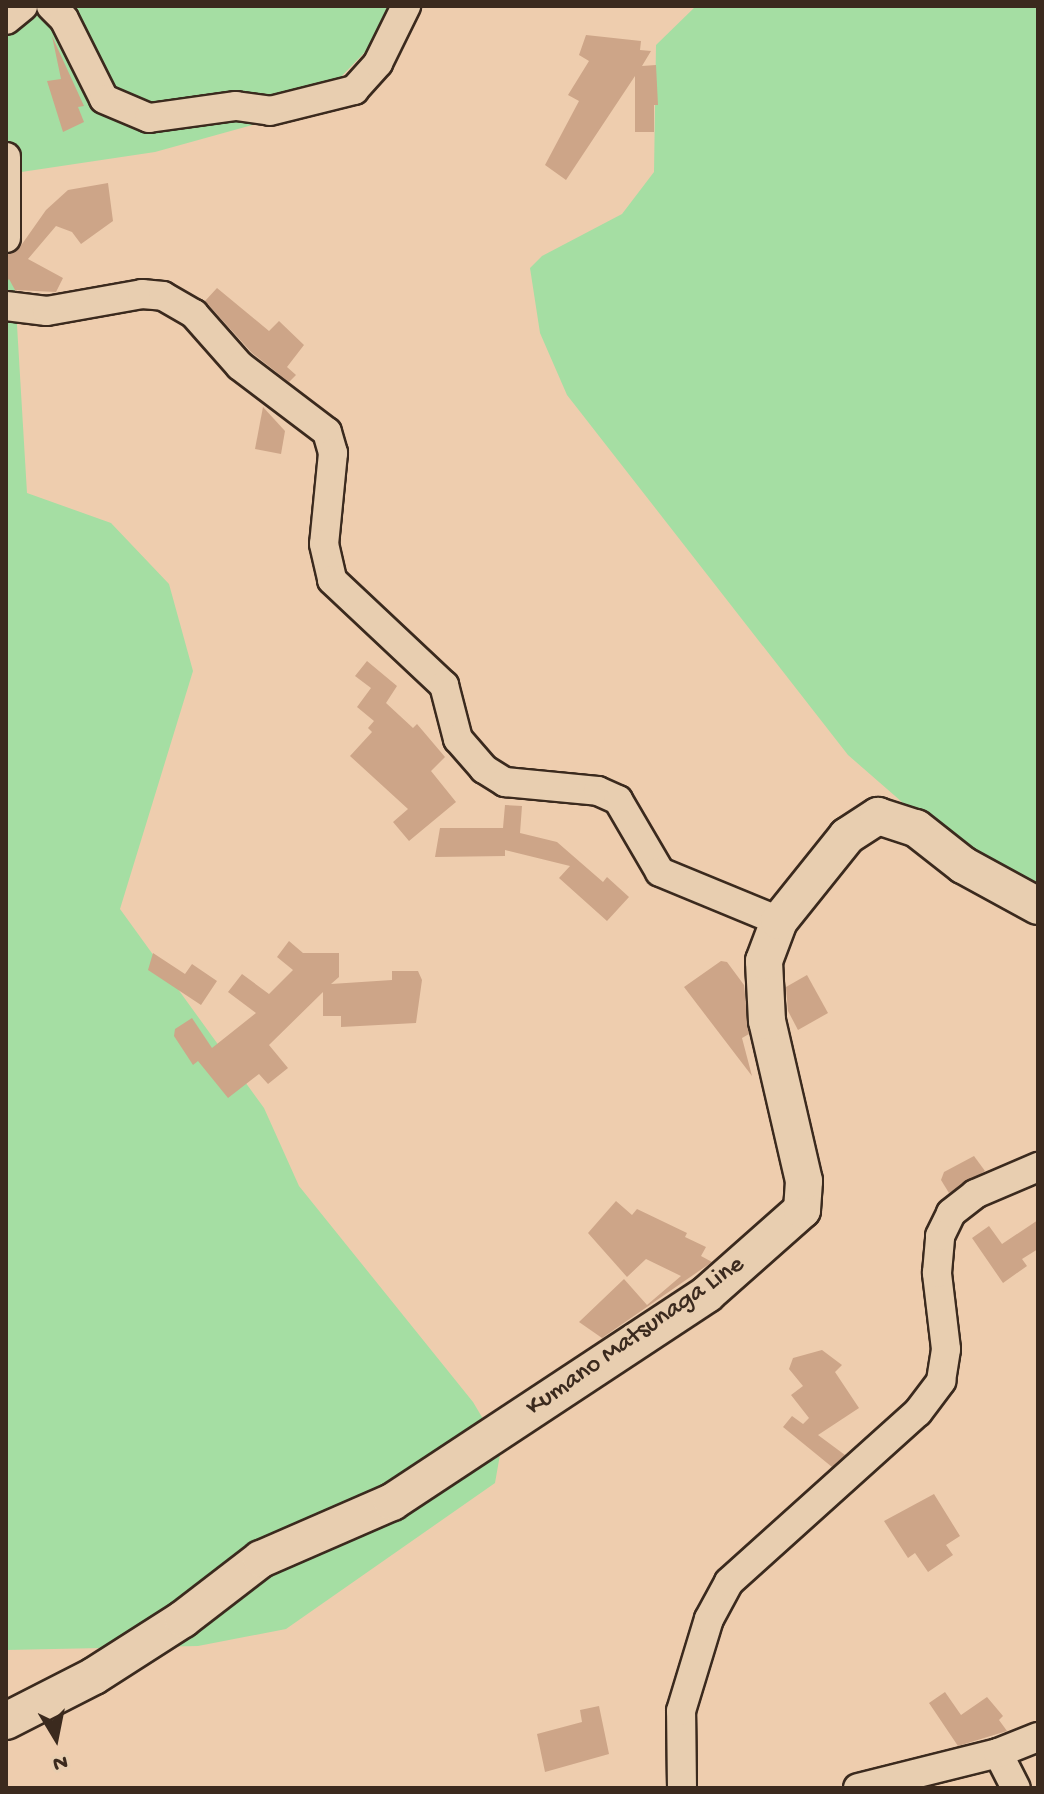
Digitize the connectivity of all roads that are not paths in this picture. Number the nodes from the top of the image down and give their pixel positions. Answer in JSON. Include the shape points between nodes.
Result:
{"nodes":[{"id":1,"x":23,"y":6,"type":"edge"},
{"id":2,"x":51,"y":6,"type":"edge"},
{"id":3,"x":406,"y":6,"type":"edge"},
{"id":4,"x":6,"y":20,"type":"edge"},
{"id":5,"x":6,"y":157,"type":"edge"},
{"id":6,"x":6,"y":238,"type":"edge"},
{"id":7,"x":6,"y":306,"type":"edge"},
{"id":8,"x":1038,"y":906,"type":"edge"},
{"id":9,"x":779,"y":921,"type":"junction"},
{"id":10,"x":1038,"y":1167,"type":"edge"},
{"id":11,"x":6,"y":1721,"type":"edge"},
{"id":12,"x":1038,"y":1737,"type":"edge"},
{"id":13,"x":998,"y":1753,"type":"junction"},
{"id":14,"x":682,"y":1788,"type":"edge"},
{"id":15,"x":858,"y":1788,"type":"edge"},
{"id":16,"x":1016,"y":1788,"type":"edge"}],
"edges":[{"from":1,"to":4,"type":"street"},
{"from":2,"to":3,"type":"street","via":[[64,19],[104,99],[149,118],[236,106],[270,111],[354,90],[378,63]]},
{"from":5,"to":6,"type":"street"},
{"from":7,"to":9,"type":"street","via":[[47,311],[142,294],[163,296],[194,314],[240,366],[327,432],[333,453],[324,544],[332,580],[444,685],[458,739],[484,769],[505,782],[598,791],[618,800],[660,872]]},
{"from":8,"to":9,"type":"main road","name":"Kumano Matsunaga Line","via":[[963,865],[916,828],[878,816],[847,836]]},
{"from":9,"to":11,"type":"main road","name":"Kumano Matsunaga Line","via":[[764,961],[767,1021],[804,1181],[802,1210],[781,1233],[707,1294],[392,1502],[261,1559],[183,1619],[94,1676]]},
{"from":10,"to":14,"type":"street","via":[[975,1194],[951,1213],[940,1236],[937,1273],[946,1349],[941,1381],[918,1412],[729,1582],[709,1619],[681,1711]]},
{"from":12,"to":13,"type":"street"},
{"from":13,"to":15,"type":"street"},
{"from":13,"to":16,"type":"street"}]}
